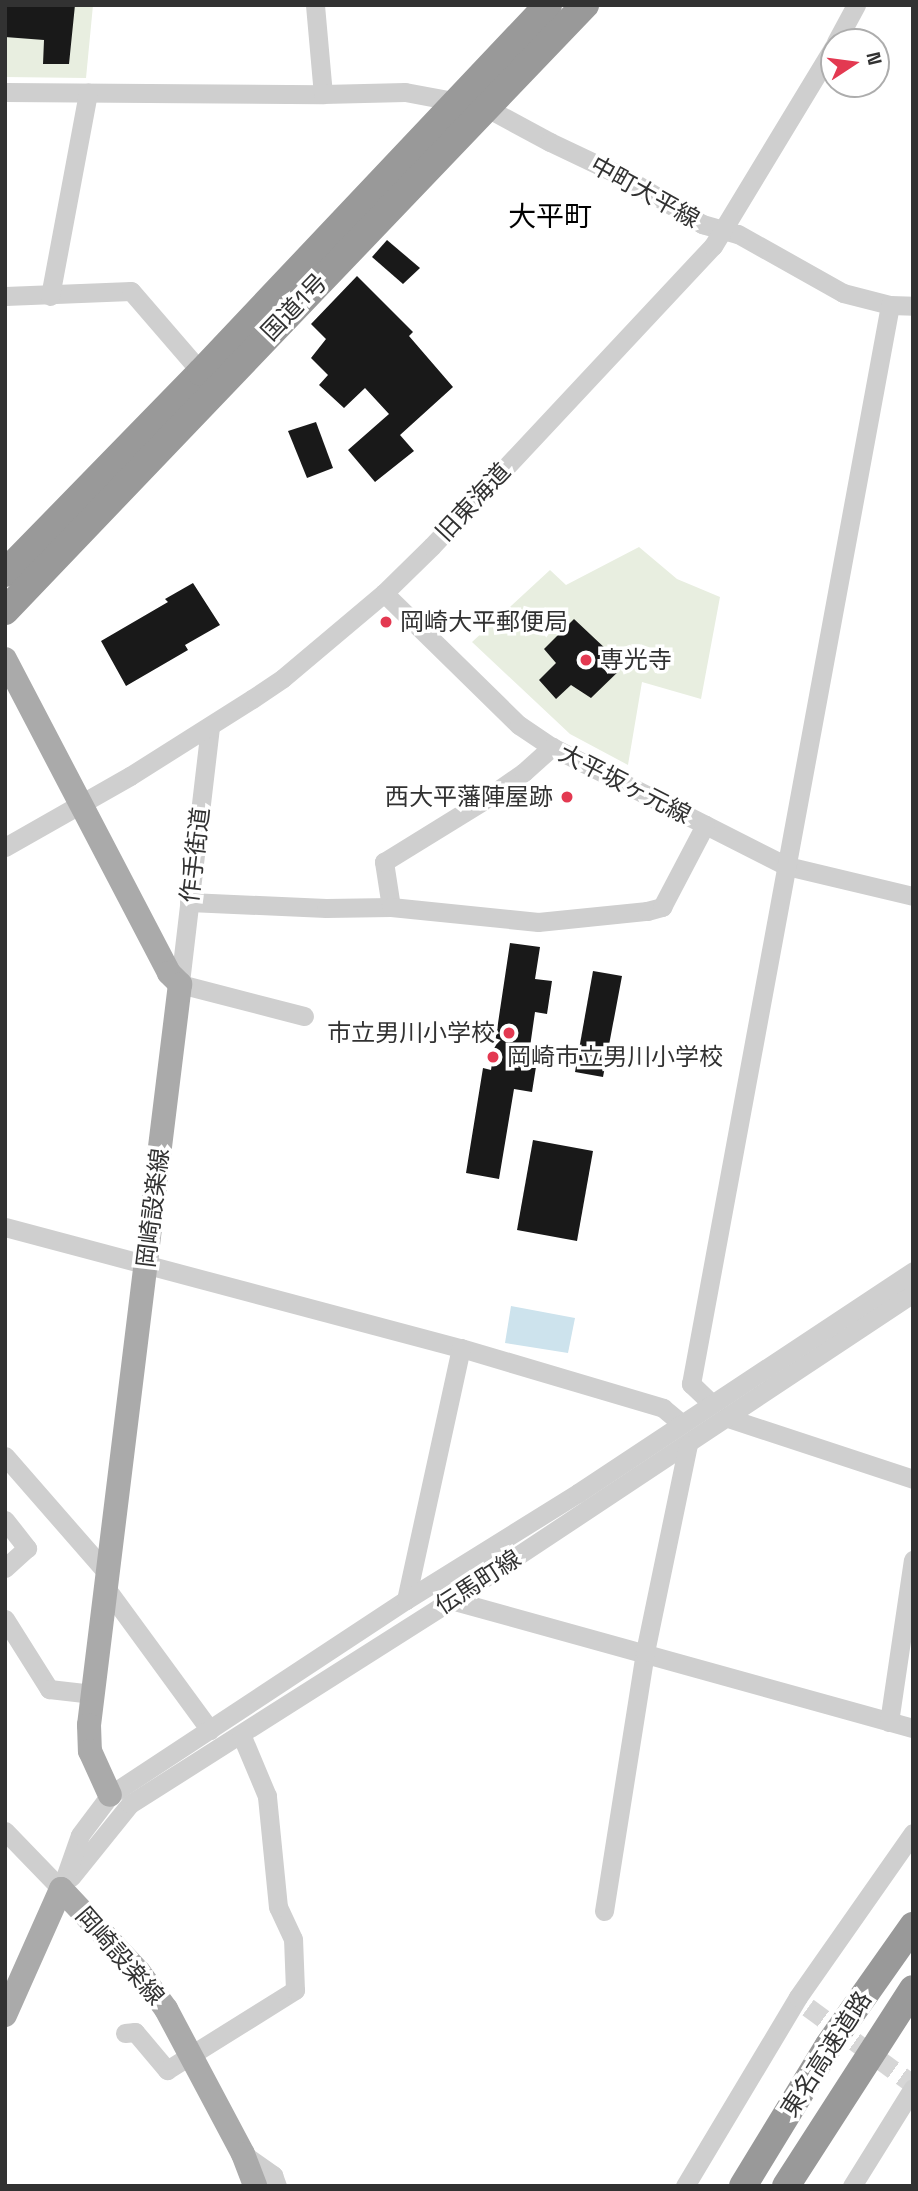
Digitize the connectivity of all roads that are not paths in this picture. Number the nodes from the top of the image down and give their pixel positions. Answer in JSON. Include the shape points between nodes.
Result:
{"nodes":[{"id":1,"x":315,"y":5,"type":"edge"},
{"id":2,"x":548,"y":5,"type":"edge"},
{"id":3,"x":585,"y":5,"type":"edge"},
{"id":4,"x":856,"y":5,"type":"edge"},
{"id":5,"x":844,"y":28,"type":"edge"},
{"id":6,"x":820,"y":70,"type":"edge"},
{"id":7,"x":5,"y":92,"type":"edge"},
{"id":8,"x":88,"y":93,"type":"junction"},
{"id":9,"x":323,"y":94,"type":"junction"},
{"id":10,"x":456,"y":101,"type":"junction"},
{"id":11,"x":485,"y":107,"type":"junction"},
{"id":12,"x":725,"y":231,"type":"junction"},
{"id":13,"x":5,"y":296,"type":"edge"},
{"id":14,"x":50,"y":296,"type":"junction"},
{"id":15,"x":906,"y":308,"type":"edge"},
{"id":16,"x":201,"y":372,"type":"junction"},
{"id":17,"x":5,"y":573,"type":"edge"},
{"id":18,"x":384,"y":593,"type":"junction"},
{"id":19,"x":5,"y":611,"type":"edge"},
{"id":20,"x":5,"y":659,"type":"edge"},
{"id":21,"x":210,"y":727,"type":"junction"},
{"id":22,"x":552,"y":747,"type":"junction"},
{"id":23,"x":80,"y":804,"type":"junction"},
{"id":24,"x":705,"y":825,"type":"junction"},
{"id":25,"x":5,"y":847,"type":"edge"},
{"id":26,"x":787,"y":866,"type":"junction"},
{"id":27,"x":913,"y":896,"type":"edge"},
{"id":28,"x":189,"y":902,"type":"junction"},
{"id":29,"x":391,"y":907,"type":"junction"},
{"id":30,"x":180,"y":984,"type":"junction"},
{"id":31,"x":304,"y":1016,"type":"dead end"},
{"id":32,"x":5,"y":1227,"type":"edge"},
{"id":33,"x":146,"y":1265,"type":"junction"},
{"id":34,"x":913,"y":1271,"type":"edge"},
{"id":35,"x":913,"y":1293,"type":"edge"},
{"id":36,"x":461,"y":1348,"type":"junction"},
{"id":37,"x":711,"y":1403,"type":"junction"},
{"id":38,"x":728,"y":1418,"type":"junction"},
{"id":39,"x":681,"y":1423,"type":"junction"},
{"id":40,"x":688,"y":1445,"type":"junction"},
{"id":41,"x":5,"y":1456,"type":"edge"},
{"id":42,"x":913,"y":1479,"type":"edge"},
{"id":43,"x":5,"y":1520,"type":"edge"},
{"id":44,"x":913,"y":1559,"type":"edge"},
{"id":45,"x":5,"y":1568,"type":"edge"},
{"id":46,"x":107,"y":1581,"type":"junction"},
{"id":47,"x":406,"y":1600,"type":"junction"},
{"id":48,"x":451,"y":1600,"type":"junction"},
{"id":49,"x":5,"y":1619,"type":"edge"},
{"id":50,"x":645,"y":1652,"type":"junction"},
{"id":51,"x":93,"y":1695,"type":"junction"},
{"id":52,"x":889,"y":1722,"type":"junction"},
{"id":53,"x":913,"y":1728,"type":"edge"},
{"id":54,"x":210,"y":1731,"type":"junction"},
{"id":55,"x":241,"y":1734,"type":"junction"},
{"id":56,"x":110,"y":1795,"type":"junction"},
{"id":57,"x":5,"y":1831,"type":"edge"},
{"id":58,"x":913,"y":1833,"type":"edge"},
{"id":59,"x":61,"y":1889,"type":"junction"},
{"id":60,"x":604,"y":1911,"type":"dead end"},
{"id":61,"x":913,"y":1926,"type":"edge"},
{"id":62,"x":913,"y":1989,"type":"edge"},
{"id":63,"x":913,"y":2010,"type":"edge"},
{"id":64,"x":5,"y":2015,"type":"edge"},
{"id":65,"x":125,"y":2033,"type":"dead end"},
{"id":66,"x":191,"y":2055,"type":"junction"},
{"id":67,"x":913,"y":2088,"type":"edge"},
{"id":68,"x":834,"y":2108,"type":"junction"},
{"id":69,"x":243,"y":2154,"type":"junction"},
{"id":70,"x":255,"y":2186,"type":"edge"},
{"id":71,"x":277,"y":2186,"type":"edge"},
{"id":72,"x":685,"y":2186,"type":"edge"},
{"id":73,"x":743,"y":2186,"type":"edge"},
{"id":74,"x":786,"y":2186,"type":"edge"},
{"id":75,"x":852,"y":2186,"type":"edge"}],
"edges":[{"from":1,"to":9,"type":"street"},
{"from":2,"to":10,"type":"highway","name":"国道1号"},
{"from":3,"to":11,"type":"highway","name":"国道1号"},
{"from":4,"to":5,"type":"street","name":"旧東海道"},
{"from":6,"to":12,"type":"street","name":"旧東海道"},
{"from":7,"to":8,"type":"street","name":"中町大平線"},
{"from":8,"to":9,"type":"street","name":"中町大平線"},
{"from":8,"to":14,"type":"street"},
{"from":9,"to":10,"type":"street","name":"中町大平線","via":[[405,92]]},
{"from":10,"to":11,"type":"street","name":"中町大平線"},
{"from":10,"to":16,"type":"highway","name":"国道1号"},
{"from":11,"to":12,"type":"street","name":"中町大平線","via":[[628,179],[702,224]]},
{"from":11,"to":19,"type":"highway","name":"国道1号"},
{"from":12,"to":15,"type":"street","name":"中町大平線","via":[[843,293]]},
{"from":12,"to":18,"type":"street","name":"旧東海道"},
{"from":13,"to":14,"type":"street"},
{"from":14,"to":16,"type":"street","via":[[131,291]]},
{"from":15,"to":26,"type":"street"},
{"from":16,"to":17,"type":"highway","name":"国道1号"},
{"from":18,"to":21,"type":"street","name":"旧東海道","via":[[283,678]]},
{"from":18,"to":22,"type":"street","name":"大平坂ヶ元線","via":[[519,725]]},
{"from":20,"to":23,"type":"main road"},
{"from":21,"to":23,"type":"street","name":"旧東海道"},
{"from":21,"to":28,"type":"street","name":"作手街道"},
{"from":22,"to":24,"type":"street","name":"大平坂ヶ元線"},
{"from":22,"to":29,"type":"street","via":[[481,802],[384,862]]},
{"from":23,"to":25,"type":"street","name":"旧東海道"},
{"from":23,"to":30,"type":"main road","via":[[169,972]]},
{"from":24,"to":26,"type":"street","name":"大平坂ヶ元線"},
{"from":24,"to":29,"type":"street","via":[[662,907],[647,911],[538,922]]},
{"from":26,"to":27,"type":"street","name":"大平坂ヶ元線"},
{"from":26,"to":37,"type":"street","via":[[691,1384]]},
{"from":28,"to":29,"type":"street"},
{"from":28,"to":30,"type":"street","name":"作手街道"},
{"from":30,"to":31,"type":"street"},
{"from":30,"to":33,"type":"main road","name":"岡崎設楽線"},
{"from":32,"to":33,"type":"street"},
{"from":33,"to":36,"type":"street"},
{"from":33,"to":46,"type":"main road","name":"岡崎設楽線"},
{"from":34,"to":37,"type":"street"},
{"from":35,"to":38,"type":"street","name":"伝馬町線"},
{"from":36,"to":39,"type":"street","via":[[663,1408]]},
{"from":36,"to":47,"type":"street"},
{"from":37,"to":39,"type":"street"},
{"from":38,"to":40,"type":"street","name":"伝馬町線"},
{"from":38,"to":42,"type":"street"},
{"from":39,"to":47,"type":"street","name":"伝馬町線"},
{"from":40,"to":48,"type":"street","name":"伝馬町線"},
{"from":40,"to":50,"type":"street"},
{"from":41,"to":46,"type":"street"},
{"from":43,"to":45,"type":"street","via":[[27,1548]]},
{"from":44,"to":52,"type":"street"},
{"from":46,"to":51,"type":"main road","name":"岡崎設楽線"},
{"from":46,"to":54,"type":"street"},
{"from":47,"to":54,"type":"street","name":"伝馬町線"},
{"from":48,"to":50,"type":"street"},
{"from":48,"to":55,"type":"street","name":"伝馬町線"},
{"from":49,"to":51,"type":"street","via":[[49,1689]]},
{"from":50,"to":52,"type":"street"},
{"from":50,"to":60,"type":"street"},
{"from":51,"to":56,"type":"main road","name":"岡崎設楽線","via":[[90,1751]]},
{"from":52,"to":53,"type":"street"},
{"from":54,"to":56,"type":"street","name":"伝馬町線"},
{"from":55,"to":59,"type":"street","name":"伝馬町線","via":[[130,1804]]},
{"from":55,"to":66,"type":"street","via":[[267,1796],[278,1907],[293,1939],[295,1990]]},
{"from":56,"to":59,"type":"street","via":[[80,1835]]},
{"from":57,"to":59,"type":"street"},
{"from":58,"to":72,"type":"street"},
{"from":59,"to":64,"type":"main road","name":"岡崎設楽線"},
{"from":59,"to":66,"type":"main road","name":"岡崎設楽線","via":[[139,1972]]},
{"from":61,"to":73,"type":"highway","name":"東名高速道路","via":[[829,2045]]},
{"from":62,"to":68,"type":"highway","name":"東名高速道路"},
{"from":63,"to":68,"type":"highway"},
{"from":65,"to":66,"type":"street","via":[[135,2032],[167,2070]]},
{"from":66,"to":69,"type":"main road","name":"岡崎設楽線"},
{"from":67,"to":75,"type":"street"},
{"from":68,"to":74,"type":"highway","name":"東名高速道路"},
{"from":69,"to":70,"type":"main road","name":"岡崎設楽線"},
{"from":69,"to":71,"type":"street","via":[[273,2175]]}]}
